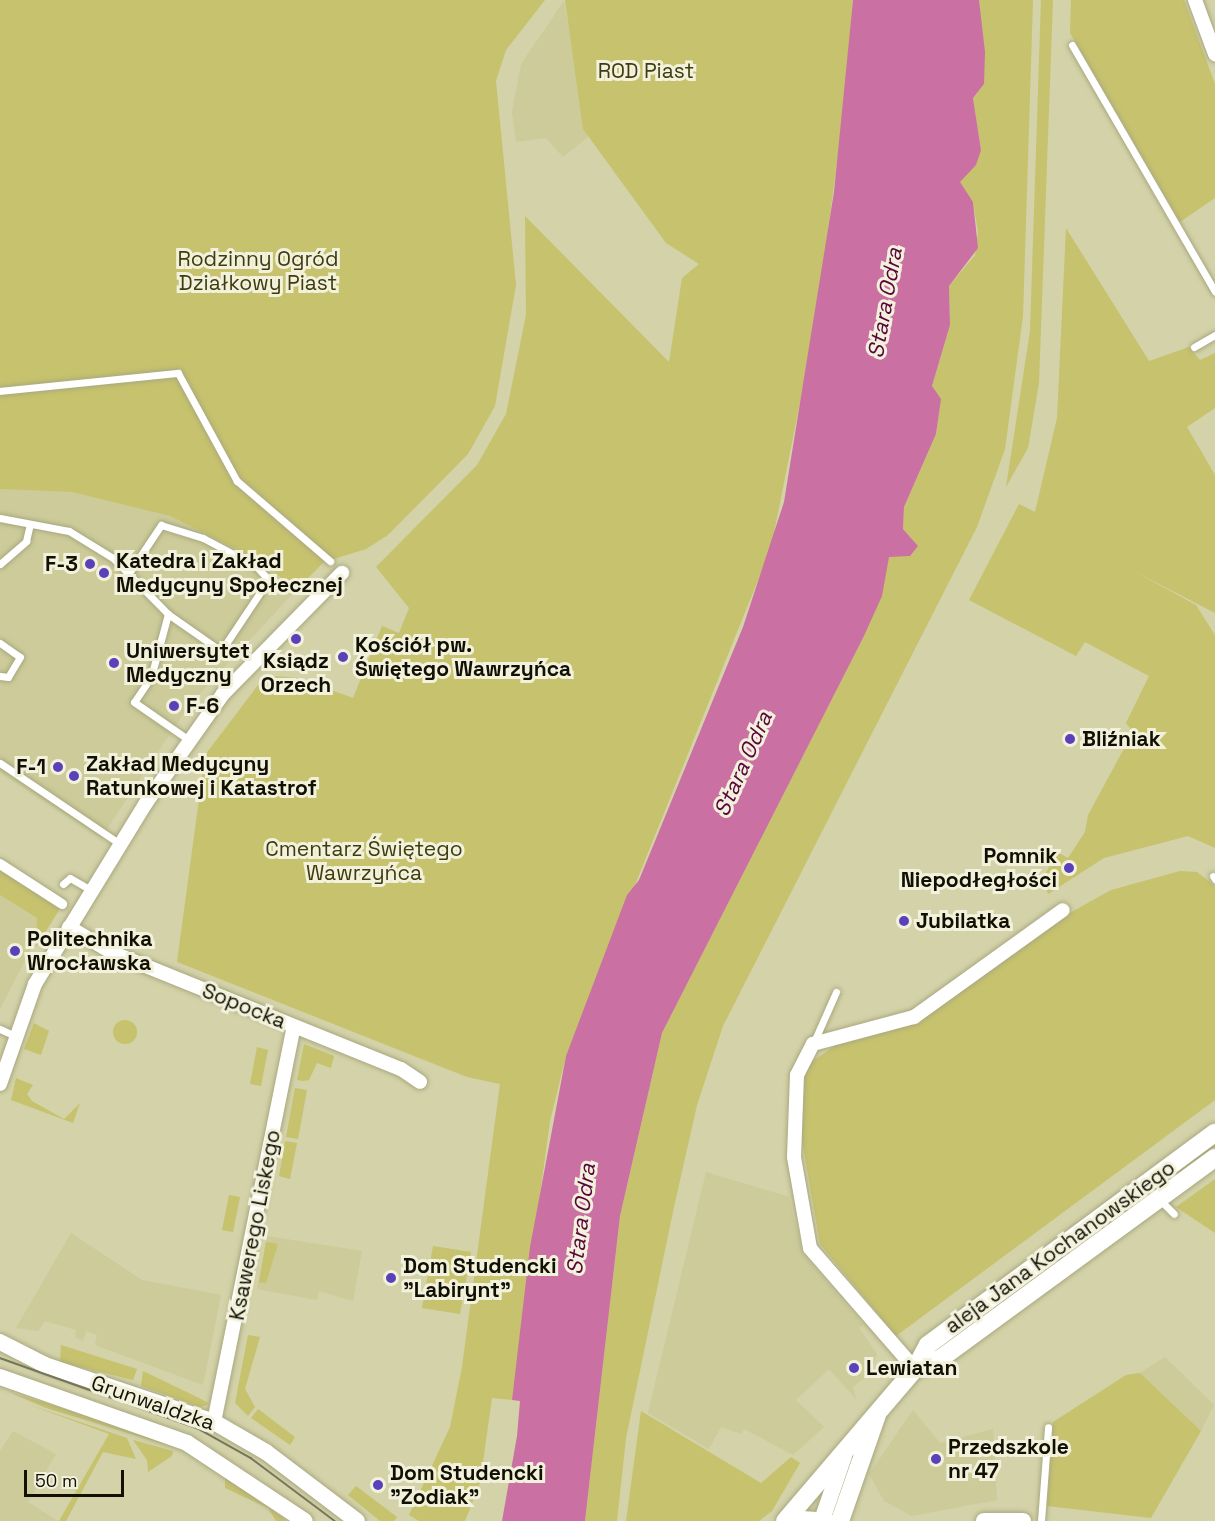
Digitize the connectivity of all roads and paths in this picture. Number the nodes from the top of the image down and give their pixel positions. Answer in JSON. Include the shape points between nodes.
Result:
{"nodes":[{"id":1,"x":1195,"y":0,"type":"edge"},
{"id":2,"x":1072,"y":45,"type":"dead end"},
{"id":3,"x":1215,"y":54,"type":"edge"},
{"id":4,"x":1215,"y":292,"type":"edge"},
{"id":5,"x":1215,"y":335,"type":"edge"},
{"id":6,"x":1194,"y":347,"type":"dead end"},
{"id":7,"x":0,"y":391,"type":"edge"},
{"id":8,"x":0,"y":518,"type":"edge"},
{"id":9,"x":30,"y":524,"type":"junction"},
{"id":10,"x":330,"y":561,"type":"dead end"},
{"id":11,"x":0,"y":564,"type":"edge"},
{"id":12,"x":129,"y":573,"type":"junction"},
{"id":13,"x":342,"y":573,"type":"dead end"},
{"id":14,"x":168,"y":614,"type":"junction"},
{"id":15,"x":0,"y":643,"type":"edge"},
{"id":16,"x":0,"y":676,"type":"edge"},
{"id":17,"x":189,"y":740,"type":"junction"},
{"id":18,"x":0,"y":763,"type":"edge"},
{"id":19,"x":120,"y":844,"type":"junction"},
{"id":20,"x":0,"y":864,"type":"edge"},
{"id":21,"x":63,"y":884,"type":"dead end"},
{"id":22,"x":91,"y":890,"type":"junction"},
{"id":23,"x":62,"y":904,"type":"dead end"},
{"id":24,"x":1063,"y":910,"type":"dead end"},
{"id":25,"x":69,"y":927,"type":"junction"},
{"id":26,"x":836,"y":992,"type":"dead end"},
{"id":27,"x":294,"y":1027,"type":"junction"},
{"id":28,"x":7,"y":1032,"type":"edge"},
{"id":29,"x":813,"y":1044,"type":"junction"},
{"id":30,"x":420,"y":1082,"type":"dead end"},
{"id":31,"x":0,"y":1084,"type":"edge"},
{"id":32,"x":1215,"y":1133,"type":"edge"},
{"id":33,"x":1215,"y":1158,"type":"edge"},
{"id":34,"x":1159,"y":1199,"type":"junction"},
{"id":35,"x":1174,"y":1214,"type":"dead end"},
{"id":36,"x":0,"y":1342,"type":"edge"},
{"id":37,"x":915,"y":1369,"type":"junction"},
{"id":38,"x":0,"y":1377,"type":"edge"},
{"id":39,"x":878,"y":1410,"type":"junction"},
{"id":40,"x":214,"y":1422,"type":"junction"},
{"id":41,"x":1048,"y":1427,"type":"dead end"},
{"id":42,"x":849,"y":1444,"type":"junction"},
{"id":43,"x":786,"y":1519,"type":"edge"},
{"id":44,"x":301,"y":1520,"type":"edge"},
{"id":45,"x":357,"y":1521,"type":"edge"},
{"id":46,"x":828,"y":1521,"type":"edge"},
{"id":47,"x":984,"y":1521,"type":"edge"},
{"id":48,"x":1023,"y":1521,"type":"edge"},
{"id":49,"x":1041,"y":1521,"type":"edge"}],
"edges":[{"from":1,"to":3,"type":"street"},
{"from":2,"to":4,"type":"lane"},
{"from":5,"to":6,"type":"lane"},
{"from":7,"to":10,"type":"lane","via":[[178,374],[237,481]]},
{"from":8,"to":9,"type":"lane"},
{"from":9,"to":11,"type":"lane","via":[[26,541]]},
{"from":9,"to":12,"type":"lane","via":[[69,531]]},
{"from":12,"to":14,"type":"lane"},
{"from":12,"to":14,"type":"lane","via":[[161,525],[203,538],[256,566],[265,576],[265,585],[221,651]]},
{"from":13,"to":17,"type":"street","via":[[257,656]]},
{"from":14,"to":17,"type":"lane","via":[[151,677],[134,702]]},
{"from":15,"to":16,"type":"lane","via":[[21,657],[8,676]]},
{"from":17,"to":19,"type":"street"},
{"from":18,"to":19,"type":"lane"},
{"from":19,"to":22,"type":"street"},
{"from":20,"to":23,"type":"street"},
{"from":21,"to":22,"type":"lane","via":[[70,878]]},
{"from":22,"to":25,"type":"street"},
{"from":24,"to":29,"type":"street","via":[[914,1017]]},
{"from":25,"to":27,"type":"street","name":"Sopocka"},
{"from":25,"to":28,"type":"street"},
{"from":26,"to":29,"type":"lane"},
{"from":27,"to":30,"type":"street","name":"Sopocka","via":[[401,1069]]},
{"from":27,"to":40,"type":"street","name":"Ksawerego Liskego"},
{"from":28,"to":31,"type":"street"},
{"from":29,"to":37,"type":"street","via":[[797,1075],[792,1106],[796,1172],[810,1248]]},
{"from":32,"to":37,"type":"main road","name":"aleja Jana Kochanowskiego","via":[[961,1318],[928,1345]]},
{"from":33,"to":34,"type":"main road","name":"aleja Jana Kochanowskiego"},
{"from":34,"to":35,"type":"lane"},
{"from":34,"to":37,"type":"main road","name":"aleja Jana Kochanowskiego","via":[[940,1359]]},
{"from":36,"to":40,"type":"street","name":"Grunwaldzka","via":[[45,1365]]},
{"from":37,"to":39,"type":"main road","name":"aleja Jana Kochanowskiego"},
{"from":38,"to":44,"type":"street","name":"Grunwaldzka","via":[[187,1443]]},
{"from":39,"to":42,"type":"main road","name":"aleja Jana Kochanowskiego"},
{"from":39,"to":46,"type":"main road","name":"aleja Jana Kochanowskiego"},
{"from":40,"to":45,"type":"street","name":"Grunwaldzka","via":[[266,1452]]},
{"from":41,"to":49,"type":"lane"},
{"from":42,"to":43,"type":"main road","name":"aleja Jana Kochanowskiego"},
{"from":42,"to":46,"type":"street"},
{"from":43,"to":46,"type":"street"},
{"from":47,"to":48,"type":"street"}]}
